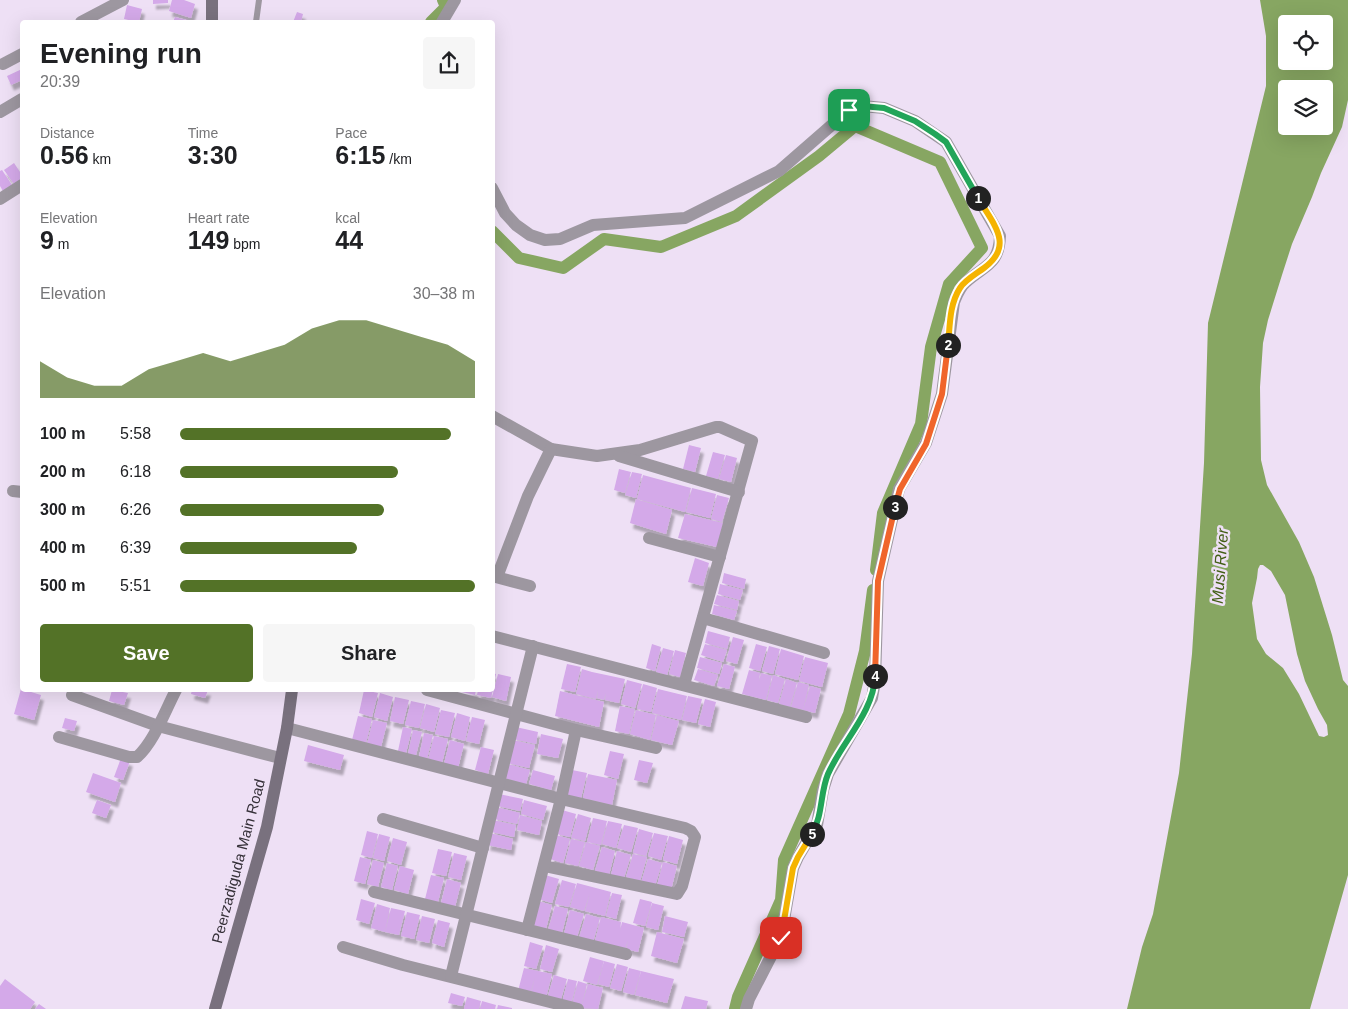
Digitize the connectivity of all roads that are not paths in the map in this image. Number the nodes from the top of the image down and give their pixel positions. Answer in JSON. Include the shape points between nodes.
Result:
{"nodes":[{"id":1,"x":123,"y":0,"type":"edge"},
{"id":2,"x":212,"y":0,"type":"edge"},
{"id":3,"x":259,"y":0,"type":"edge"},
{"id":4,"x":455,"y":0,"type":"edge"},
{"id":5,"x":85,"y":20,"type":"edge"},
{"id":6,"x":212,"y":20,"type":"edge"},
{"id":7,"x":256,"y":20,"type":"edge"},
{"id":8,"x":443,"y":20,"type":"edge"},
{"id":9,"x":20,"y":55,"type":"edge"},
{"id":10,"x":3,"y":64,"type":"dead end"},
{"id":11,"x":20,"y":100,"type":"edge"},
{"id":12,"x":0,"y":112,"type":"edge"},
{"id":13,"x":20,"y":186,"type":"edge"},
{"id":14,"x":495,"y":193,"type":"edge"},
{"id":15,"x":0,"y":199,"type":"edge"},
{"id":16,"x":495,"y":418,"type":"edge"},
{"id":17,"x":551,"y":449,"type":"junction"},
{"id":18,"x":614,"y":454,"type":"junction"},
{"id":19,"x":739,"y":492,"type":"junction"},
{"id":20,"x":649,"y":538,"type":"dead end"},
{"id":21,"x":720,"y":557,"type":"junction"},
{"id":22,"x":495,"y":576,"type":"edge"},
{"id":23,"x":530,"y":586,"type":"dead end"},
{"id":24,"x":703,"y":618,"type":"junction"},
{"id":25,"x":495,"y":637,"type":"edge"},
{"id":26,"x":533,"y":646,"type":"junction"},
{"id":27,"x":824,"y":653,"type":"dead end"},
{"id":28,"x":684,"y":685,"type":"junction"},
{"id":29,"x":175,"y":692,"type":"edge"},
{"id":30,"x":292,"y":692,"type":"edge"},
{"id":31,"x":434,"y":692,"type":"edge"},
{"id":32,"x":72,"y":695,"type":"dead end"},
{"id":33,"x":516,"y":714,"type":"junction"},
{"id":34,"x":806,"y":717,"type":"dead end"},
{"id":35,"x":158,"y":726,"type":"junction"},
{"id":36,"x":287,"y":728,"type":"junction"},
{"id":37,"x":576,"y":730,"type":"junction"},
{"id":38,"x":59,"y":737,"type":"dead end"},
{"id":39,"x":656,"y":748,"type":"dead end"},
{"id":40,"x":280,"y":758,"type":"junction"},
{"id":41,"x":498,"y":782,"type":"junction"},
{"id":42,"x":561,"y":799,"type":"junction"},
{"id":43,"x":383,"y":819,"type":"dead end"},
{"id":44,"x":483,"y":848,"type":"junction"},
{"id":45,"x":544,"y":866,"type":"junction"},
{"id":46,"x":374,"y":892,"type":"dead end"},
{"id":47,"x":466,"y":914,"type":"junction"},
{"id":48,"x":527,"y":930,"type":"junction"},
{"id":49,"x":343,"y":947,"type":"dead end"},
{"id":50,"x":626,"y":954,"type":"dead end"},
{"id":51,"x":451,"y":976,"type":"junction"},
{"id":52,"x":541,"y":1004,"type":"edge"},
{"id":53,"x":215,"y":1009,"type":"edge"},
{"id":54,"x":578,"y":1009,"type":"edge"},
{"id":55,"x":746,"y":1009,"type":"edge"}],
"edges":[{"from":1,"to":5,"type":"street"},
{"from":2,"to":6,"type":"street"},
{"from":3,"to":7,"type":"lane"},
{"from":4,"to":8,"type":"street"},
{"from":9,"to":10,"type":"street"},
{"from":11,"to":12,"type":"street"},
{"from":13,"to":15,"type":"street"},
{"from":14,"to":55,"type":"street","via":[[516,225],[545,240],[560,239],[593,224],[685,218],[779,171],[849,110],[862,106],[884,108],[915,121],[946,142],[1000,236],[996,256],[965,282],[954,302],[942,394],[926,444],[900,489],[878,581],[872,698],[828,774],[817,825],[793,868],[781,938]]},
{"from":16,"to":17,"type":"street"},
{"from":17,"to":18,"type":"street","via":[[597,456]]},
{"from":17,"to":22,"type":"street"},
{"from":18,"to":19,"type":"street"},
{"from":18,"to":19,"type":"street","via":[[640,450],[720,427],[752,440]]},
{"from":19,"to":21,"type":"street"},
{"from":20,"to":21,"type":"street"},
{"from":21,"to":24,"type":"street"},
{"from":22,"to":23,"type":"street"},
{"from":24,"to":27,"type":"street"},
{"from":24,"to":28,"type":"street"},
{"from":25,"to":26,"type":"street"},
{"from":26,"to":28,"type":"street"},
{"from":26,"to":33,"type":"street"},
{"from":28,"to":34,"type":"street"},
{"from":29,"to":35,"type":"street"},
{"from":30,"to":36,"type":"street","name":"Peerzadiguda Main Road"},
{"from":31,"to":33,"type":"street"},
{"from":32,"to":35,"type":"street"},
{"from":33,"to":37,"type":"street"},
{"from":33,"to":41,"type":"street"},
{"from":35,"to":38,"type":"street","via":[[137,757]]},
{"from":35,"to":40,"type":"street"},
{"from":36,"to":40,"type":"street","name":"Peerzadiguda Main Road"},
{"from":36,"to":41,"type":"street"},
{"from":37,"to":39,"type":"street"},
{"from":37,"to":42,"type":"street"},
{"from":40,"to":53,"type":"street","name":"Peerzadiguda Main Road","via":[[266,827]]},
{"from":41,"to":42,"type":"street"},
{"from":41,"to":44,"type":"street"},
{"from":42,"to":45,"type":"street"},
{"from":42,"to":45,"type":"street","via":[[684,828],[695,837],[677,894]]},
{"from":43,"to":44,"type":"street"},
{"from":44,"to":47,"type":"street"},
{"from":45,"to":48,"type":"street"},
{"from":46,"to":47,"type":"street"},
{"from":47,"to":48,"type":"street"},
{"from":47,"to":51,"type":"street"},
{"from":48,"to":50,"type":"street"},
{"from":49,"to":51,"type":"street"},
{"from":51,"to":52,"type":"street"},
{"from":52,"to":54,"type":"street"}]}
